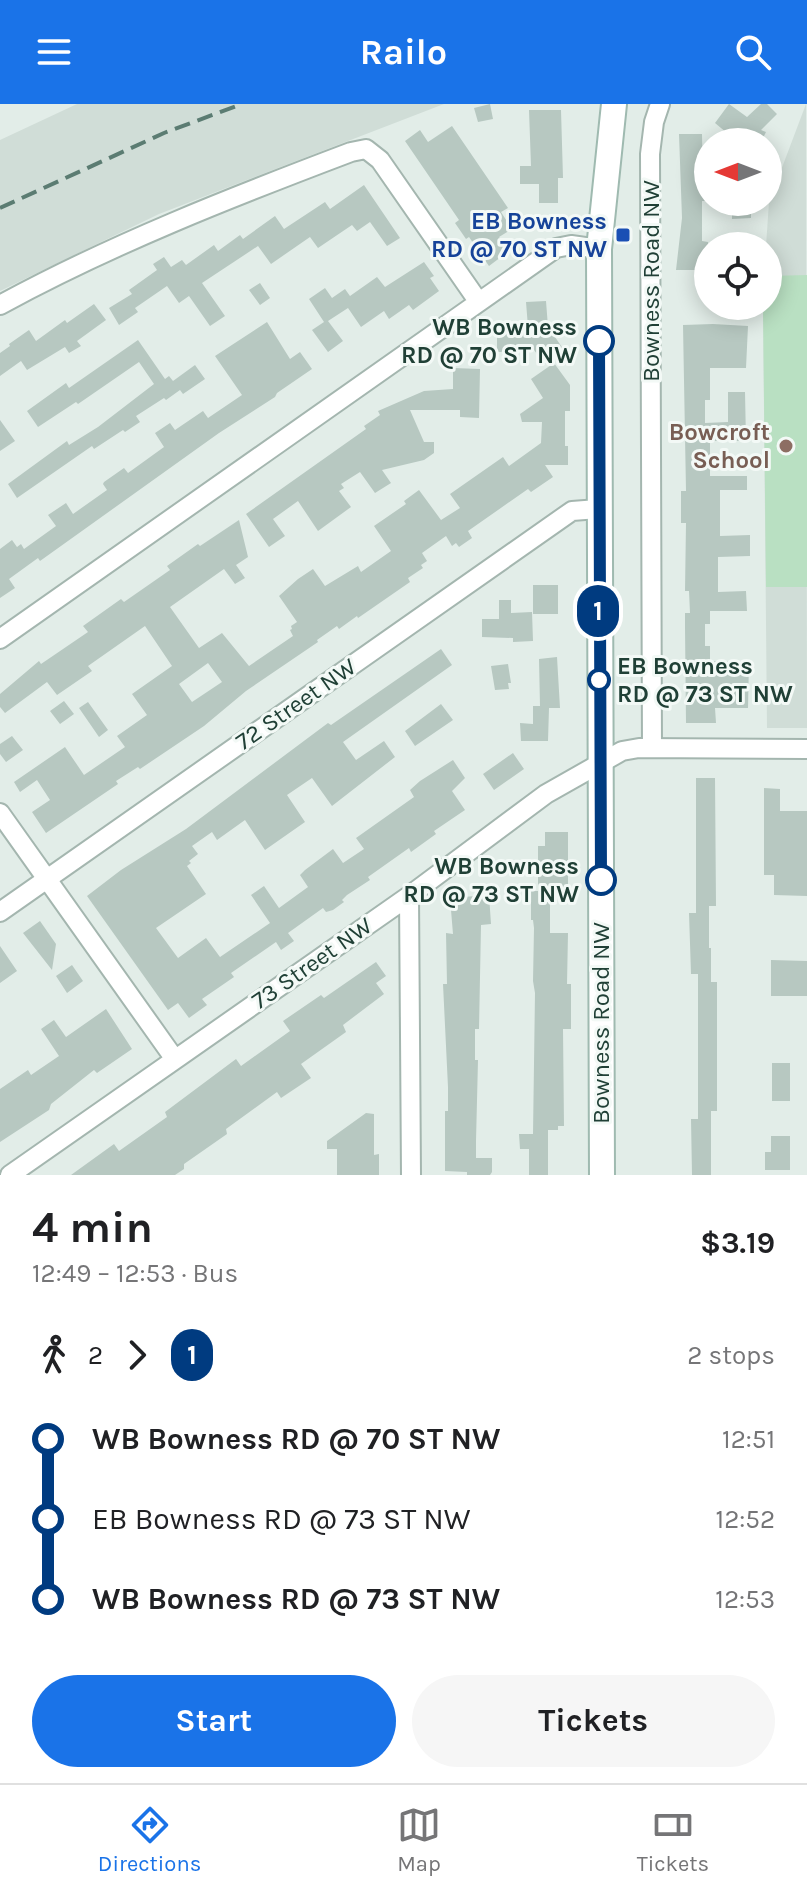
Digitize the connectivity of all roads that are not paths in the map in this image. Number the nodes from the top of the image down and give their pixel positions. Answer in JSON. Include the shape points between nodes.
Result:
{"nodes":[{"id":1,"x":614,"y":104,"type":"edge"},
{"id":2,"x":660,"y":104,"type":"edge"},
{"id":3,"x":599,"y":249,"type":"junction"},
{"id":4,"x":478,"y":301,"type":"junction"},
{"id":5,"x":0,"y":305,"type":"edge"},
{"id":6,"x":598,"y":509,"type":"junction"},
{"id":7,"x":0,"y":639,"type":"edge"},
{"id":8,"x":652,"y":748,"type":"junction"},
{"id":9,"x":807,"y":749,"type":"edge"},
{"id":10,"x":600,"y":762,"type":"junction"},
{"id":11,"x":0,"y":813,"type":"edge"},
{"id":12,"x":45,"y":880,"type":"junction"},
{"id":13,"x":409,"y":896,"type":"junction"},
{"id":14,"x":0,"y":912,"type":"edge"},
{"id":15,"x":174,"y":1058,"type":"junction"},
{"id":16,"x":10,"y":1175,"type":"edge"},
{"id":17,"x":411,"y":1175,"type":"edge"},
{"id":18,"x":602,"y":1175,"type":"edge"}],
"edges":[{"from":1,"to":3,"type":"street","name":"Bowness Road NW"},
{"from":2,"to":8,"type":"street","name":"Bowness Road NW","via":[[650,154]]},
{"from":3,"to":4,"type":"street","via":[[556,248]]},
{"from":3,"to":6,"type":"street","name":"Bowness Road NW"},
{"from":4,"to":5,"type":"street","via":[[380,160],[366,149],[175,222]]},
{"from":4,"to":7,"type":"street"},
{"from":6,"to":10,"type":"street","name":"Bowness Road NW"},
{"from":6,"to":12,"type":"street","name":"72 Street NW","via":[[572,511]]},
{"from":8,"to":9,"type":"street","name":"73 Street NW"},
{"from":8,"to":10,"type":"street","name":"73 Street NW","via":[[622,751]]},
{"from":10,"to":13,"type":"street","name":"73 Street NW","via":[[546,794]]},
{"from":10,"to":18,"type":"street","name":"Bowness Road NW"},
{"from":11,"to":12,"type":"street"},
{"from":12,"to":14,"type":"street","name":"72 Street NW"},
{"from":12,"to":15,"type":"street"},
{"from":13,"to":15,"type":"street","name":"73 Street NW"},
{"from":13,"to":17,"type":"street"},
{"from":15,"to":16,"type":"street","name":"73 Street NW"}]}
